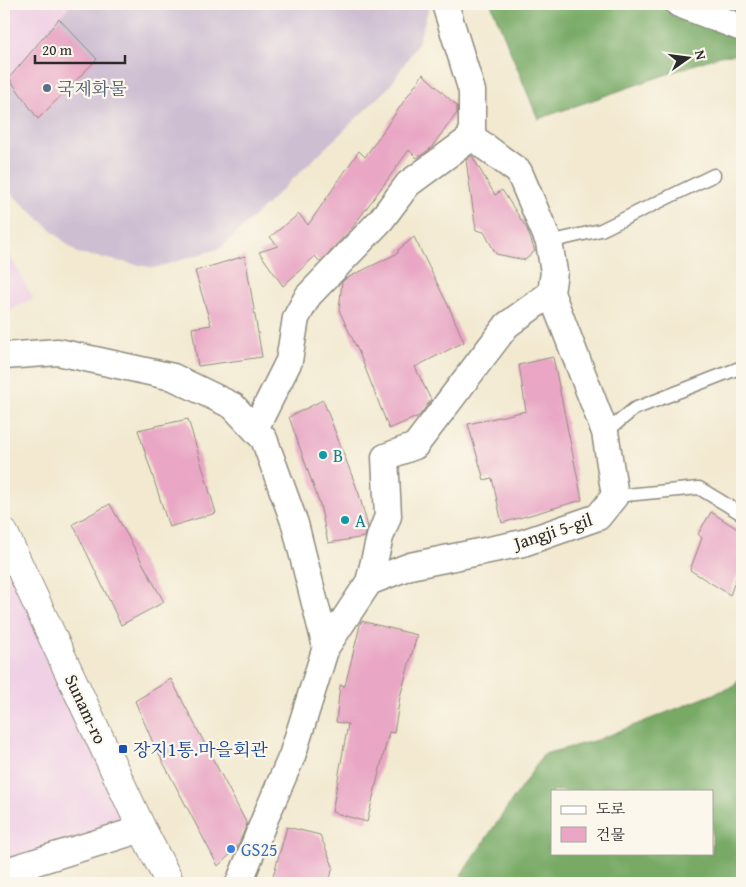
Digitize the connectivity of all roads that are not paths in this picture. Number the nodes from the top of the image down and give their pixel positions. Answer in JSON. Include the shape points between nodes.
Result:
{"nodes":[{"id":1,"x":445,"y":4,"type":"edge"},
{"id":2,"x":679,"y":4,"type":"edge"},
{"id":3,"x":742,"y":28,"type":"edge"},
{"id":4,"x":472,"y":137,"type":"junction"},
{"id":5,"x":714,"y":175,"type":"dead end"},
{"id":6,"x":549,"y":242,"type":"junction"},
{"id":7,"x":551,"y":293,"type":"junction"},
{"id":8,"x":4,"y":356,"type":"edge"},
{"id":9,"x":742,"y":367,"type":"edge"},
{"id":10,"x":255,"y":429,"type":"junction"},
{"id":11,"x":605,"y":433,"type":"junction"},
{"id":12,"x":615,"y":496,"type":"junction"},
{"id":13,"x":742,"y":514,"type":"edge"},
{"id":14,"x":4,"y":532,"type":"edge"},
{"id":15,"x":369,"y":582,"type":"junction"},
{"id":16,"x":326,"y":647,"type":"junction"},
{"id":17,"x":142,"y":829,"type":"junction"},
{"id":18,"x":4,"y":877,"type":"edge"},
{"id":19,"x":170,"y":883,"type":"edge"},
{"id":20,"x":239,"y":883,"type":"edge"}],
"edges":[{"from":1,"to":4,"type":"street","via":[[472,91]]},
{"from":2,"to":3,"type":"street"},
{"from":4,"to":6,"type":"street","via":[[519,172]]},
{"from":4,"to":10,"type":"street","via":[[408,184],[381,220],[308,296],[296,318],[289,361]]},
{"from":5,"to":6,"type":"lane","via":[[601,230]]},
{"from":6,"to":7,"type":"street","via":[[554,272]]},
{"from":7,"to":11,"type":"street"},
{"from":7,"to":15,"type":"street","via":[[507,325],[415,446],[385,457],[388,516]]},
{"from":8,"to":10,"type":"street","via":[[58,352],[173,377],[233,406]]},
{"from":9,"to":11,"type":"lane","via":[[634,409]]},
{"from":10,"to":16,"type":"street","via":[[264,439],[295,524]]},
{"from":11,"to":12,"type":"street"},
{"from":12,"to":13,"type":"lane","via":[[699,488]]},
{"from":12,"to":15,"type":"street","name":"Jangji 5-gil","via":[[598,518],[523,543],[410,566]]},
{"from":14,"to":17,"type":"street","name":"Sunam-ro"},
{"from":15,"to":16,"type":"street"},
{"from":16,"to":20,"type":"street","via":[[292,756]]},
{"from":17,"to":18,"type":"street","via":[[12,869]]},
{"from":17,"to":19,"type":"street","name":"Sunam-ro"}]}
